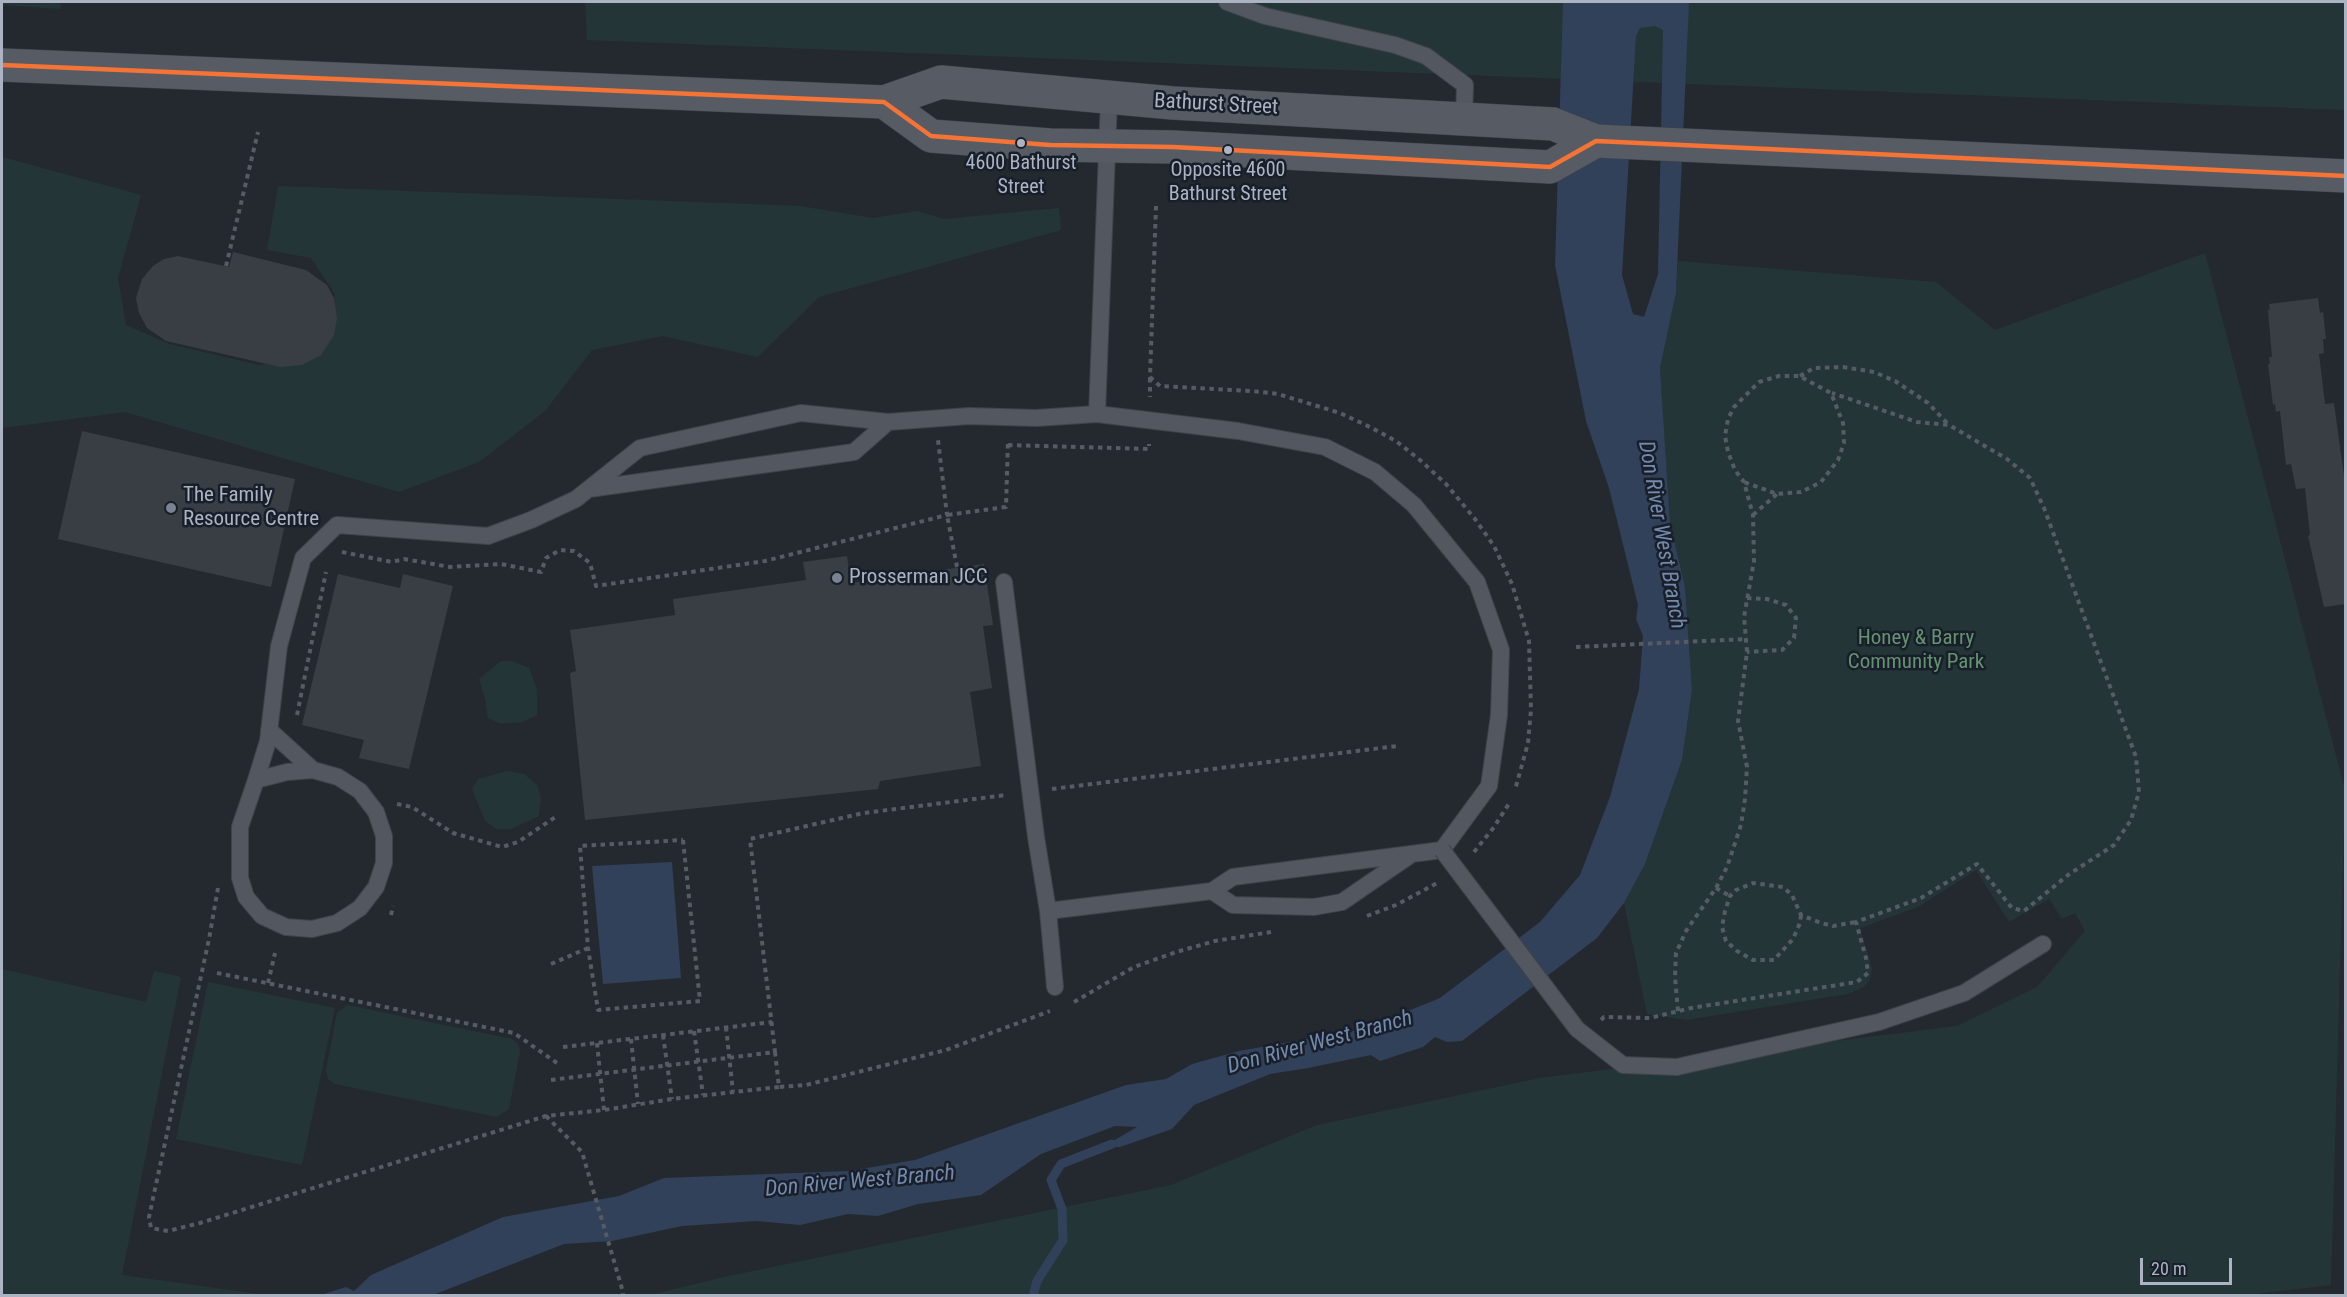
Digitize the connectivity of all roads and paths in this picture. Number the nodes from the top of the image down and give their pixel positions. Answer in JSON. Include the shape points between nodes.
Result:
{"nodes":[{"id":1,"x":1227,"y":2,"type":"edge"},
{"id":2,"x":2,"y":65,"type":"edge"},
{"id":3,"x":1109,"y":99,"type":"junction"},
{"id":4,"x":884,"y":102,"type":"junction"},
{"id":5,"x":1464,"y":120,"type":"junction"},
{"id":6,"x":258,"y":132,"type":"dead end"},
{"id":7,"x":1596,"y":141,"type":"junction"},
{"id":8,"x":1107,"y":147,"type":"junction"},
{"id":9,"x":2346,"y":176,"type":"edge"},
{"id":10,"x":1156,"y":206,"type":"dead end"},
{"id":11,"x":226,"y":266,"type":"dead end"},
{"id":12,"x":1799,"y":376,"type":"junction"},
{"id":13,"x":1831,"y":393,"type":"junction"},
{"id":14,"x":1097,"y":414,"type":"junction"},
{"id":15,"x":1009,"y":417,"type":"junction"},
{"id":16,"x":935,"y":418,"type":"junction"},
{"id":17,"x":888,"y":422,"type":"junction"},
{"id":18,"x":1949,"y":425,"type":"junction"},
{"id":19,"x":1744,"y":482,"type":"junction"},
{"id":20,"x":588,"y":489,"type":"junction"},
{"id":21,"x":1777,"y":494,"type":"junction"},
{"id":22,"x":1753,"y":514,"type":"junction"},
{"id":23,"x":947,"y":515,"type":"junction"},
{"id":24,"x":336,"y":555,"type":"dead end"},
{"id":25,"x":957,"y":567,"type":"dead end"},
{"id":26,"x":327,"y":569,"type":"dead end"},
{"id":27,"x":1004,"y":582,"type":"dead end"},
{"id":28,"x":1748,"y":598,"type":"junction"},
{"id":29,"x":1747,"y":639,"type":"junction"},
{"id":30,"x":1576,"y":647,"type":"dead end"},
{"id":31,"x":1748,"y":651,"type":"junction"},
{"id":32,"x":296,"y":724,"type":"dead end"},
{"id":33,"x":269,"y":730,"type":"junction"},
{"id":34,"x":1397,"y":746,"type":"dead end"},
{"id":35,"x":313,"y":770,"type":"junction"},
{"id":36,"x":256,"y":780,"type":"junction"},
{"id":37,"x":1514,"y":791,"type":"dead end"},
{"id":38,"x":1030,"y":792,"type":"junction"},
{"id":39,"x":1511,"y":800,"type":"dead end"},
{"id":40,"x":391,"y":802,"type":"dead end"},
{"id":41,"x":557,"y":816,"type":"dead end"},
{"id":42,"x":1442,"y":850,"type":"junction"},
{"id":43,"x":1412,"y":853,"type":"junction"},
{"id":44,"x":1456,"y":868,"type":"junction"},
{"id":45,"x":219,"y":884,"type":"dead end"},
{"id":46,"x":1716,"y":888,"type":"junction"},
{"id":47,"x":1212,"y":891,"type":"junction"},
{"id":48,"x":1730,"y":896,"type":"junction"},
{"id":49,"x":1048,"y":911,"type":"junction"},
{"id":50,"x":1801,"y":915,"type":"junction"},
{"id":51,"x":1363,"y":917,"type":"dead end"},
{"id":52,"x":1856,"y":922,"type":"junction"},
{"id":53,"x":1279,"y":931,"type":"dead end"},
{"id":54,"x":2043,"y":944,"type":"dead end"},
{"id":55,"x":588,"y":948,"type":"junction"},
{"id":56,"x":275,"y":953,"type":"dead end"},
{"id":57,"x":551,"y":964,"type":"dead end"},
{"id":58,"x":217,"y":973,"type":"dead end"},
{"id":59,"x":268,"y":983,"type":"junction"},
{"id":60,"x":1055,"y":987,"type":"dead end"},
{"id":61,"x":1065,"y":1006,"type":"dead end"},
{"id":62,"x":1055,"y":1009,"type":"dead end"},
{"id":63,"x":1678,"y":1011,"type":"junction"},
{"id":64,"x":772,"y":1022,"type":"junction"},
{"id":65,"x":1596,"y":1024,"type":"dead end"},
{"id":66,"x":726,"y":1027,"type":"junction"},
{"id":67,"x":694,"y":1031,"type":"junction"},
{"id":68,"x":663,"y":1035,"type":"junction"},
{"id":69,"x":631,"y":1039,"type":"junction"},
{"id":70,"x":597,"y":1042,"type":"junction"},
{"id":71,"x":563,"y":1047,"type":"dead end"},
{"id":72,"x":775,"y":1052,"type":"junction"},
{"id":73,"x":730,"y":1058,"type":"junction"},
{"id":74,"x":699,"y":1062,"type":"junction"},
{"id":75,"x":557,"y":1063,"type":"dead end"},
{"id":76,"x":666,"y":1066,"type":"junction"},
{"id":77,"x":634,"y":1070,"type":"junction"},
{"id":78,"x":600,"y":1074,"type":"junction"},
{"id":79,"x":551,"y":1080,"type":"dead end"},
{"id":80,"x":779,"y":1087,"type":"junction"},
{"id":81,"x":733,"y":1092,"type":"junction"},
{"id":82,"x":703,"y":1095,"type":"junction"},
{"id":83,"x":672,"y":1099,"type":"junction"},
{"id":84,"x":638,"y":1104,"type":"junction"},
{"id":85,"x":604,"y":1110,"type":"junction"},
{"id":86,"x":546,"y":1116,"type":"junction"},
{"id":87,"x":623,"y":1294,"type":"edge"}],
"edges":[{"from":1,"to":5,"type":"lane","via":[[1426,56],[1465,85]]},
{"from":2,"to":4,"type":"main road","name":"Bathurst Street"},
{"from":3,"to":4,"type":"main road","name":"Bathurst Street","via":[[941,82]]},
{"from":3,"to":5,"type":"main road","name":"Bathurst Street"},
{"from":3,"to":8,"type":"lane"},
{"from":4,"to":8,"type":"main road","via":[[931,136]]},
{"from":5,"to":7,"type":"main road","name":"Bathurst Street","via":[[1552,124]]},
{"from":6,"to":11,"type":"path"},
{"from":7,"to":8,"type":"main road","via":[[1550,167]]},
{"from":7,"to":9,"type":"main road"},
{"from":8,"to":14,"type":"lane"},
{"from":10,"to":37,"type":"path","via":[[1150,377],[1160,386],[1278,394],[1340,413],[1370,427],[1396,441],[1438,476],[1494,546],[1512,584],[1529,641],[1528,743]]},
{"from":12,"to":13,"type":"path"},
{"from":12,"to":18,"type":"path","via":[[1814,368],[1874,372],[1928,403]]},
{"from":12,"to":19,"type":"path","via":[[1759,382],[1734,406],[1725,436],[1735,470]]},
{"from":13,"to":18,"type":"path","via":[[1917,422]]},
{"from":13,"to":21,"type":"path","via":[[1843,423],[1844,443],[1838,460],[1821,482],[1801,492]]},
{"from":14,"to":15,"type":"lane"},
{"from":14,"to":42,"type":"lane","via":[[1238,431],[1324,447],[1375,472],[1414,505],[1477,582],[1501,650],[1499,715],[1489,786]]},
{"from":15,"to":16,"type":"lane"},
{"from":15,"to":23,"type":"path","via":[[1006,507]]},
{"from":16,"to":17,"type":"lane"},
{"from":16,"to":23,"type":"path"},
{"from":17,"to":20,"type":"lane","via":[[854,452]]},
{"from":17,"to":20,"type":"lane","via":[[801,413],[640,447]]},
{"from":18,"to":52,"type":"path","via":[[2007,459],[2030,478],[2136,757],[2139,792],[2131,820],[2114,845],[2024,910],[2012,908],[1977,864],[1921,898]]},
{"from":19,"to":21,"type":"path"},
{"from":19,"to":22,"type":"path"},
{"from":20,"to":33,"type":"lane","via":[[576,499],[488,536],[337,525],[303,558],[279,646]]},
{"from":21,"to":22,"type":"path"},
{"from":22,"to":28,"type":"path","via":[[1754,561]]},
{"from":23,"to":24,"type":"path","via":[[765,561],[596,585],[590,563],[574,551],[560,550],[546,558],[541,572],[501,564],[450,567],[404,559],[392,562],[342,552]]},
{"from":23,"to":25,"type":"path"},
{"from":26,"to":32,"type":"path"},
{"from":27,"to":38,"type":"lane"},
{"from":28,"to":29,"type":"path","via":[[1744,617]]},
{"from":28,"to":31,"type":"path","via":[[1786,605],[1796,618],[1794,638],[1782,650]]},
{"from":29,"to":30,"type":"path"},
{"from":29,"to":31,"type":"path"},
{"from":31,"to":46,"type":"path","via":[[1738,721],[1747,767],[1745,799],[1734,849]]},
{"from":33,"to":35,"type":"lane"},
{"from":33,"to":36,"type":"lane"},
{"from":34,"to":38,"type":"path"},
{"from":35,"to":36,"type":"lane"},
{"from":35,"to":36,"type":"lane","via":[[338,777],[360,791],[376,812],[384,837],[384,862],[376,887],[360,908],[338,923],[312,929],[286,927],[262,916],[246,897],[240,878],[240,827]]},
{"from":38,"to":49,"type":"lane"},
{"from":38,"to":64,"type":"path","via":[[864,813],[750,839]]},
{"from":39,"to":44,"type":"path","via":[[1488,834]]},
{"from":40,"to":41,"type":"path","via":[[412,807],[453,833],[502,847],[518,842]]},
{"from":42,"to":43,"type":"lane"},
{"from":42,"to":44,"type":"lane","bridge":true},
{"from":43,"to":47,"type":"lane","via":[[1233,877]]},
{"from":43,"to":47,"type":"lane","via":[[1342,902],[1314,907],[1233,905]]},
{"from":44,"to":51,"type":"path","via":[[1436,885]]},
{"from":44,"to":54,"type":"lane","bridge":true,"via":[[1577,1029],[1623,1065],[1677,1067],[1879,1022],[1964,993]]},
{"from":45,"to":86,"type":"path","via":[[149,1217],[151,1228],[168,1232],[200,1223]]},
{"from":46,"to":48,"type":"path"},
{"from":46,"to":63,"type":"path","via":[[1686,931],[1676,953]]},
{"from":47,"to":49,"type":"lane"},
{"from":48,"to":50,"type":"path","via":[[1753,883],[1783,887],[1792,895]]},
{"from":48,"to":50,"type":"path","via":[[1722,927],[1726,941],[1753,960],[1774,960],[1793,939]]},
{"from":49,"to":60,"type":"lane"},
{"from":50,"to":52,"type":"path","via":[[1833,926]]},
{"from":52,"to":63,"type":"path","via":[[1868,973],[1857,982]]},
{"from":53,"to":61,"type":"path","via":[[1176,952],[1134,967]]},
{"from":55,"to":55,"type":"path","via":[[580,846],[682,840],[700,1001],[598,1010]]},
{"from":55,"to":57,"type":"path"},
{"from":56,"to":59,"type":"path"},
{"from":58,"to":59,"type":"path"},
{"from":59,"to":75,"type":"path","via":[[514,1033]]},
{"from":62,"to":80,"type":"path","via":[[918,1058],[806,1085]]},
{"from":63,"to":65,"type":"path","via":[[1650,1018],[1604,1017]]},
{"from":64,"to":66,"type":"path"},
{"from":64,"to":72,"type":"path"},
{"from":66,"to":67,"type":"path"},
{"from":66,"to":73,"type":"path"},
{"from":67,"to":68,"type":"path"},
{"from":67,"to":74,"type":"path"},
{"from":68,"to":69,"type":"path"},
{"from":68,"to":76,"type":"path"},
{"from":69,"to":70,"type":"path"},
{"from":69,"to":77,"type":"path"},
{"from":70,"to":71,"type":"path"},
{"from":70,"to":78,"type":"path"},
{"from":72,"to":73,"type":"path"},
{"from":72,"to":80,"type":"path"},
{"from":73,"to":74,"type":"path"},
{"from":73,"to":81,"type":"path"},
{"from":74,"to":76,"type":"path"},
{"from":74,"to":82,"type":"path"},
{"from":76,"to":77,"type":"path"},
{"from":76,"to":83,"type":"path"},
{"from":77,"to":78,"type":"path"},
{"from":77,"to":84,"type":"path"},
{"from":78,"to":79,"type":"path"},
{"from":78,"to":85,"type":"path"},
{"from":80,"to":81,"type":"path"},
{"from":81,"to":82,"type":"path"},
{"from":82,"to":83,"type":"path"},
{"from":83,"to":84,"type":"path"},
{"from":84,"to":85,"type":"path"},
{"from":85,"to":86,"type":"path"},
{"from":86,"to":87,"type":"path","via":[[582,1152]]}]}
